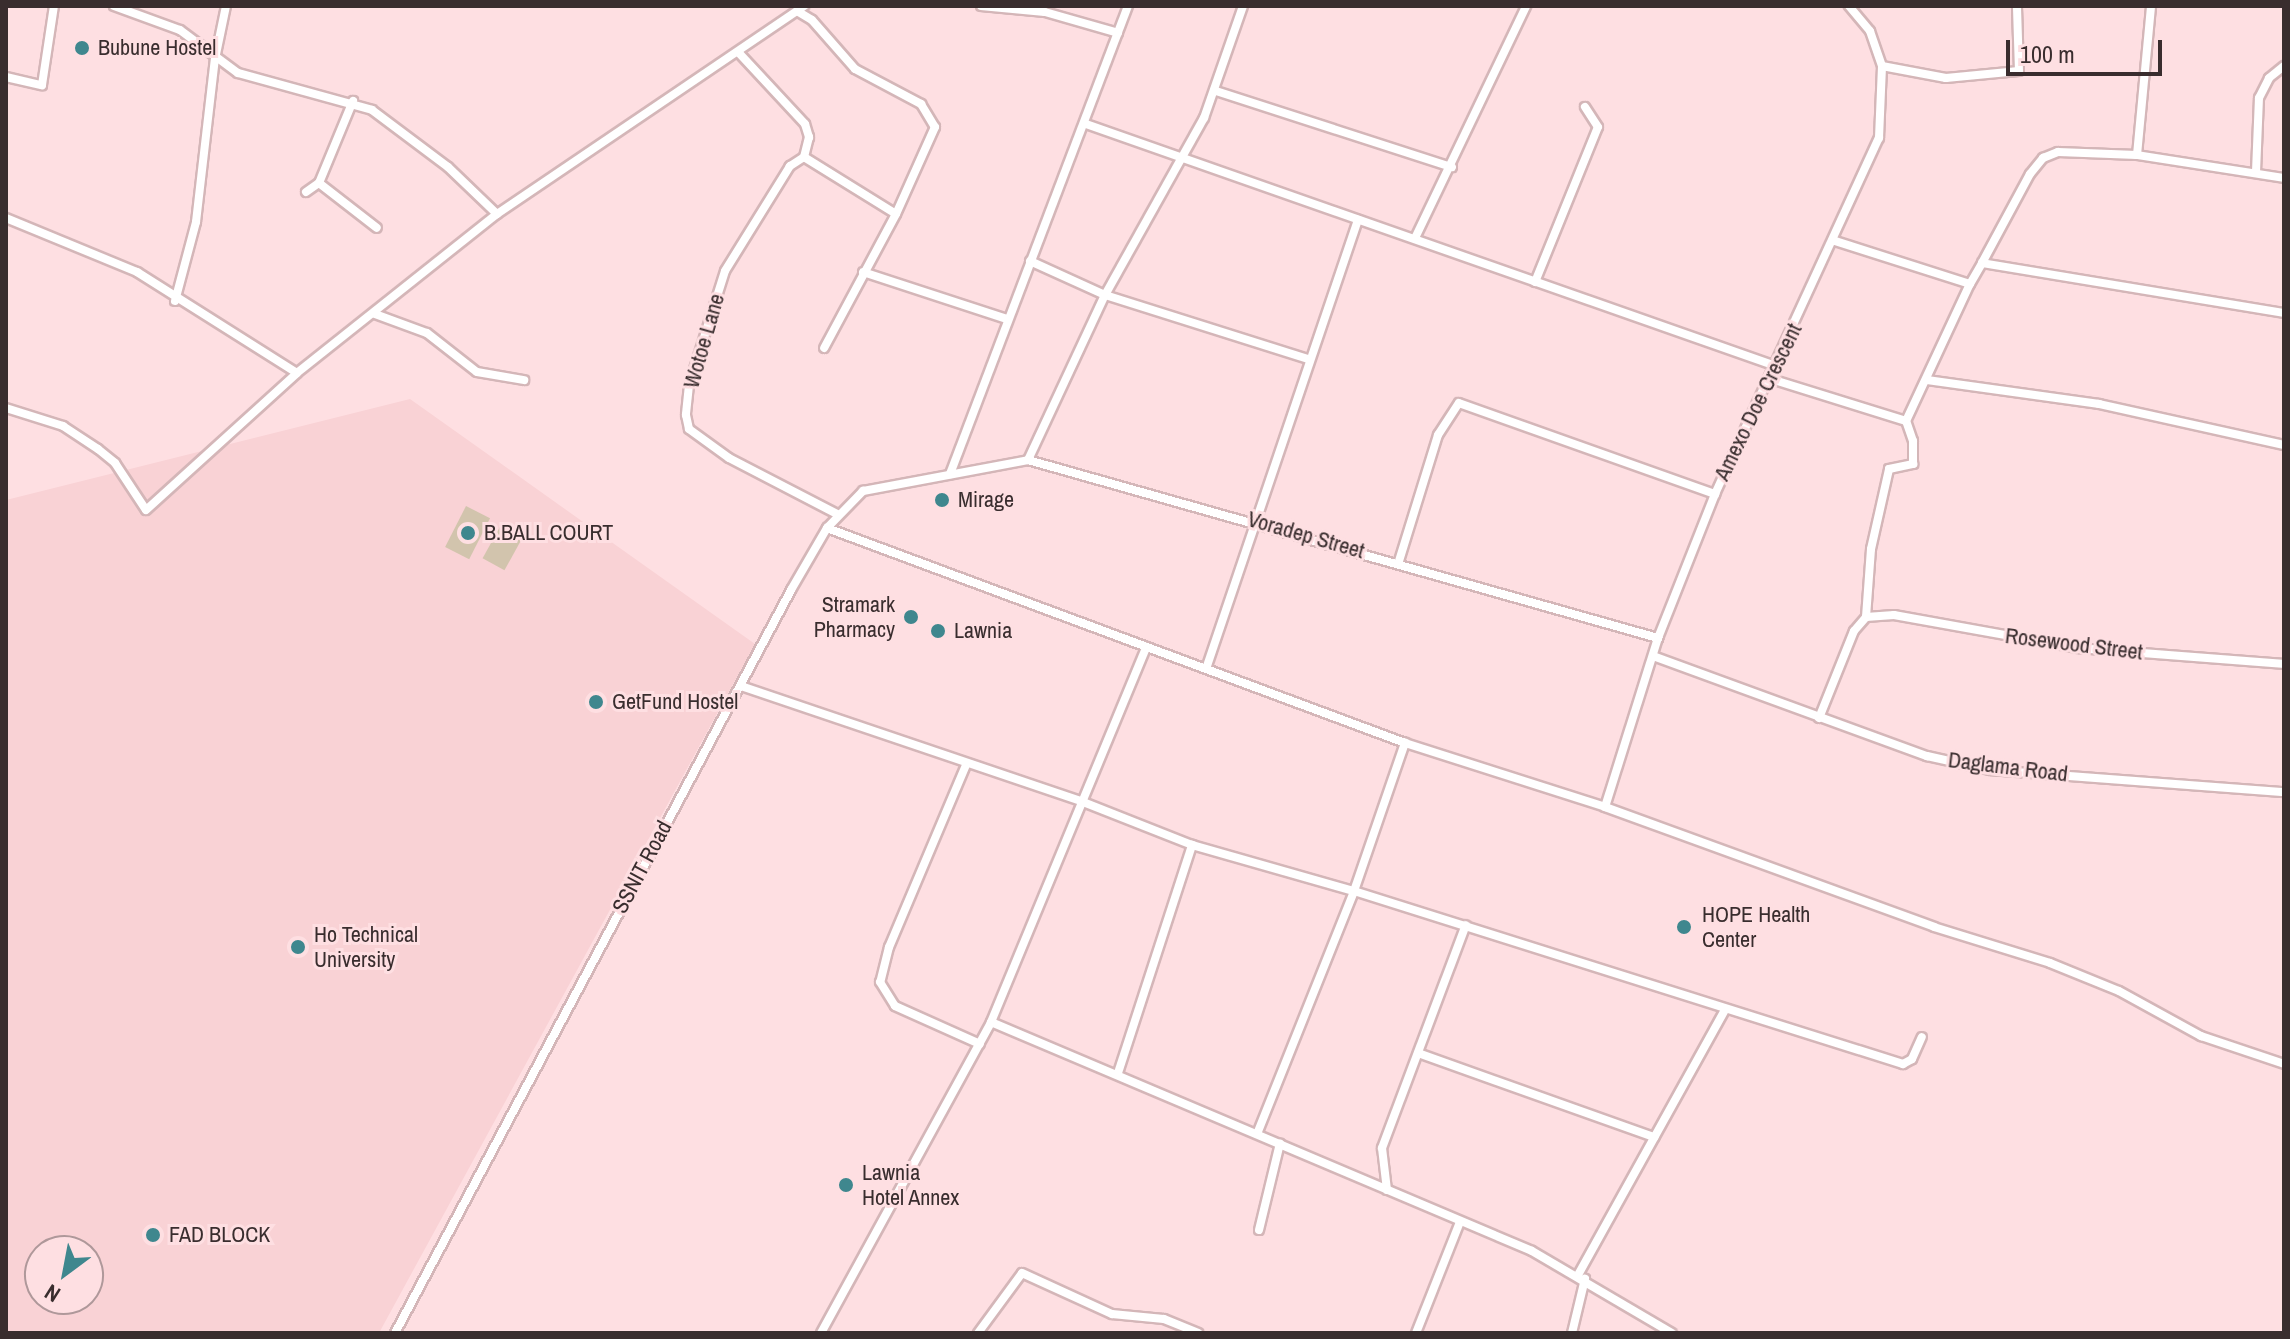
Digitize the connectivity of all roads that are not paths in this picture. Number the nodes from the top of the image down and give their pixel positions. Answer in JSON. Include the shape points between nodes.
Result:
{"nodes":[{"id":1,"x":54,"y":6,"type":"edge"},
{"id":2,"x":114,"y":6,"type":"edge"},
{"id":3,"x":226,"y":6,"type":"edge"},
{"id":4,"x":981,"y":6,"type":"edge"},
{"id":5,"x":1128,"y":6,"type":"edge"},
{"id":6,"x":1243,"y":6,"type":"edge"},
{"id":7,"x":1526,"y":6,"type":"edge"},
{"id":8,"x":1849,"y":6,"type":"edge"},
{"id":9,"x":2017,"y":6,"type":"edge"},
{"id":10,"x":2151,"y":6,"type":"edge"},
{"id":11,"x":801,"y":8,"type":"edge"},
{"id":12,"x":1118,"y":33,"type":"junction"},
{"id":13,"x":739,"y":53,"type":"junction"},
{"id":14,"x":215,"y":59,"type":"junction"},
{"id":15,"x":1882,"y":66,"type":"junction"},
{"id":16,"x":2284,"y":66,"type":"edge"},
{"id":17,"x":6,"y":77,"type":"edge"},
{"id":18,"x":1216,"y":91,"type":"junction"},
{"id":19,"x":353,"y":101,"type":"junction"},
{"id":20,"x":1585,"y":107,"type":"dead end"},
{"id":21,"x":1086,"y":124,"type":"junction"},
{"id":22,"x":2137,"y":155,"type":"junction"},
{"id":23,"x":804,"y":157,"type":"junction"},
{"id":24,"x":1184,"y":159,"type":"junction"},
{"id":25,"x":1452,"y":167,"type":"junction"},
{"id":26,"x":2256,"y":172,"type":"junction"},
{"id":27,"x":2284,"y":178,"type":"edge"},
{"id":28,"x":319,"y":183,"type":"junction"},
{"id":29,"x":306,"y":192,"type":"dead end"},
{"id":30,"x":497,"y":214,"type":"junction"},
{"id":31,"x":896,"y":214,"type":"junction"},
{"id":32,"x":6,"y":218,"type":"edge"},
{"id":33,"x":1358,"y":220,"type":"junction"},
{"id":34,"x":377,"y":228,"type":"dead end"},
{"id":35,"x":1416,"y":236,"type":"junction"},
{"id":36,"x":1835,"y":241,"type":"junction"},
{"id":37,"x":1030,"y":261,"type":"junction"},
{"id":38,"x":1982,"y":263,"type":"junction"},
{"id":39,"x":863,"y":272,"type":"junction"},
{"id":40,"x":1535,"y":282,"type":"junction"},
{"id":41,"x":1970,"y":284,"type":"junction"},
{"id":42,"x":1105,"y":295,"type":"junction"},
{"id":43,"x":175,"y":301,"type":"junction"},
{"id":44,"x":2284,"y":313,"type":"edge"},
{"id":45,"x":375,"y":314,"type":"junction"},
{"id":46,"x":1007,"y":319,"type":"junction"},
{"id":47,"x":824,"y":348,"type":"dead end"},
{"id":48,"x":1308,"y":359,"type":"junction"},
{"id":49,"x":1776,"y":366,"type":"junction"},
{"id":50,"x":297,"y":373,"type":"junction"},
{"id":51,"x":1771,"y":379,"type":"junction"},
{"id":52,"x":524,"y":380,"type":"dead end"},
{"id":53,"x":1927,"y":380,"type":"junction"},
{"id":54,"x":6,"y":408,"type":"edge"},
{"id":55,"x":1906,"y":421,"type":"junction"},
{"id":56,"x":2284,"y":445,"type":"edge"},
{"id":57,"x":1028,"y":460,"type":"junction"},
{"id":58,"x":950,"y":474,"type":"junction"},
{"id":59,"x":1715,"y":494,"type":"junction"},
{"id":60,"x":837,"y":514,"type":"junction"},
{"id":61,"x":1257,"y":521,"type":"junction"},
{"id":62,"x":827,"y":528,"type":"junction"},
{"id":63,"x":1399,"y":561,"type":"junction"},
{"id":64,"x":1866,"y":617,"type":"junction"},
{"id":65,"x":1658,"y":638,"type":"junction"},
{"id":66,"x":1146,"y":647,"type":"junction"},
{"id":67,"x":1653,"y":656,"type":"junction"},
{"id":68,"x":2284,"y":664,"type":"edge"},
{"id":69,"x":1207,"y":666,"type":"junction"},
{"id":70,"x":741,"y":686,"type":"junction"},
{"id":71,"x":1819,"y":718,"type":"junction"},
{"id":72,"x":1405,"y":743,"type":"junction"},
{"id":73,"x":966,"y":765,"type":"junction"},
{"id":74,"x":2284,"y":792,"type":"edge"},
{"id":75,"x":1083,"y":802,"type":"junction"},
{"id":76,"x":1605,"y":807,"type":"junction"},
{"id":77,"x":1192,"y":845,"type":"junction"},
{"id":78,"x":1354,"y":891,"type":"junction"},
{"id":79,"x":1466,"y":925,"type":"junction"},
{"id":80,"x":1725,"y":1010,"type":"junction"},
{"id":81,"x":991,"y":1022,"type":"junction"},
{"id":82,"x":1922,"y":1037,"type":"dead end"},
{"id":83,"x":980,"y":1044,"type":"junction"},
{"id":84,"x":1418,"y":1053,"type":"junction"},
{"id":85,"x":2284,"y":1064,"type":"edge"},
{"id":86,"x":1118,"y":1073,"type":"junction"},
{"id":87,"x":1257,"y":1134,"type":"junction"},
{"id":88,"x":1654,"y":1137,"type":"junction"},
{"id":89,"x":1280,"y":1143,"type":"junction"},
{"id":90,"x":1387,"y":1190,"type":"junction"},
{"id":91,"x":1460,"y":1222,"type":"junction"},
{"id":92,"x":1259,"y":1230,"type":"dead end"},
{"id":93,"x":1582,"y":1277,"type":"junction"},
{"id":94,"x":395,"y":1333,"type":"edge"},
{"id":95,"x":821,"y":1333,"type":"edge"},
{"id":96,"x":978,"y":1333,"type":"edge"},
{"id":97,"x":1198,"y":1333,"type":"edge"},
{"id":98,"x":1416,"y":1333,"type":"edge"},
{"id":99,"x":1572,"y":1333,"type":"edge"},
{"id":100,"x":1672,"y":1333,"type":"edge"}],
"edges":[{"from":1,"to":17,"type":"street","via":[[42,85]]},
{"from":2,"to":14,"type":"street","via":[[180,30]]},
{"from":3,"to":14,"type":"street"},
{"from":4,"to":12,"type":"street","via":[[1045,12]]},
{"from":5,"to":12,"type":"street"},
{"from":6,"to":18,"type":"street"},
{"from":7,"to":25,"type":"street"},
{"from":8,"to":15,"type":"street","name":"Amexo Doe Crescent","via":[[1870,31]]},
{"from":9,"to":15,"type":"street","via":[[2019,71],[1946,78]]},
{"from":10,"to":22,"type":"street"},
{"from":11,"to":13,"type":"street"},
{"from":11,"to":31,"type":"street","via":[[855,69],[929,114],[935,127]]},
{"from":12,"to":21,"type":"street"},
{"from":13,"to":23,"type":"street","via":[[780,104],[805,124],[809,137]]},
{"from":13,"to":30,"type":"street"},
{"from":14,"to":19,"type":"street","via":[[238,73]]},
{"from":14,"to":43,"type":"street","via":[[196,222]]},
{"from":15,"to":36,"type":"street","name":"Amexo Doe Crescent","via":[[1879,138]]},
{"from":16,"to":26,"type":"street","via":[[2269,78],[2259,98]]},
{"from":18,"to":24,"type":"street"},
{"from":18,"to":25,"type":"street"},
{"from":19,"to":28,"type":"street"},
{"from":19,"to":30,"type":"street","via":[[448,167]]},
{"from":20,"to":40,"type":"street","via":[[1598,127]]},
{"from":21,"to":24,"type":"street"},
{"from":21,"to":37,"type":"street"},
{"from":22,"to":26,"type":"street"},
{"from":22,"to":38,"type":"street","via":[[2058,152],[2043,158]]},
{"from":23,"to":31,"type":"street"},
{"from":23,"to":60,"type":"street","name":"Wotoe Lane","via":[[790,166],[725,271],[689,385],[686,415],[689,429],[729,458]]},
{"from":24,"to":33,"type":"street"},
{"from":24,"to":42,"type":"street"},
{"from":25,"to":35,"type":"street"},
{"from":26,"to":27,"type":"street"},
{"from":28,"to":29,"type":"street"},
{"from":28,"to":34,"type":"street"},
{"from":30,"to":45,"type":"street"},
{"from":31,"to":39,"type":"street"},
{"from":32,"to":43,"type":"street","via":[[137,272]]},
{"from":33,"to":35,"type":"street"},
{"from":33,"to":48,"type":"street"},
{"from":35,"to":40,"type":"street"},
{"from":36,"to":41,"type":"street"},
{"from":36,"to":49,"type":"street","name":"Amexo Doe Crescent"},
{"from":37,"to":42,"type":"street"},
{"from":37,"to":46,"type":"street"},
{"from":38,"to":41,"type":"street"},
{"from":38,"to":44,"type":"street"},
{"from":39,"to":46,"type":"street"},
{"from":39,"to":47,"type":"street"},
{"from":40,"to":49,"type":"street"},
{"from":41,"to":53,"type":"street"},
{"from":42,"to":48,"type":"street"},
{"from":42,"to":57,"type":"street"},
{"from":43,"to":50,"type":"street"},
{"from":45,"to":50,"type":"street"},
{"from":45,"to":52,"type":"street","via":[[427,333],[477,372]]},
{"from":46,"to":58,"type":"street"},
{"from":48,"to":61,"type":"street"},
{"from":49,"to":51,"type":"street","name":"Amexo Doe Crescent"},
{"from":50,"to":54,"type":"street","via":[[146,510],[115,463],[98,449],[63,426]]},
{"from":51,"to":55,"type":"street"},
{"from":51,"to":59,"type":"street","name":"Amexo Doe Crescent"},
{"from":53,"to":55,"type":"street"},
{"from":53,"to":56,"type":"street","via":[[2099,404]]},
{"from":55,"to":64,"type":"street","via":[[1916,455],[1913,464],[1889,469],[1871,549]]},
{"from":57,"to":58,"type":"street","name":"Voradep Street"},
{"from":57,"to":61,"type":"street","name":"Voradep Street"},
{"from":58,"to":60,"type":"street","name":"SSNIT Road","via":[[863,491]]},
{"from":59,"to":63,"type":"street","via":[[1459,403],[1438,435]]},
{"from":59,"to":65,"type":"street","name":"Amexo Doe Crescent"},
{"from":60,"to":62,"type":"street","name":"SSNIT Road"},
{"from":61,"to":63,"type":"street","name":"Voradep Street"},
{"from":61,"to":69,"type":"street"},
{"from":62,"to":66,"type":"street"},
{"from":62,"to":70,"type":"street","name":"SSNIT Road"},
{"from":63,"to":65,"type":"street","name":"Voradep Street"},
{"from":64,"to":68,"type":"street","name":"Rosewood Street","via":[[1894,615],[2078,648]]},
{"from":64,"to":71,"type":"street","via":[[1854,631]]},
{"from":65,"to":67,"type":"street","name":"Amexo Doe Crescent"},
{"from":66,"to":69,"type":"street"},
{"from":66,"to":75,"type":"street"},
{"from":67,"to":71,"type":"street","name":"Daglama Road"},
{"from":67,"to":76,"type":"street","name":"Amexo Doe Crescent"},
{"from":69,"to":72,"type":"street"},
{"from":70,"to":73,"type":"street"},
{"from":70,"to":94,"type":"street","name":"SSNIT Road"},
{"from":71,"to":74,"type":"street","name":"Daglama Road","via":[[1927,756],[1990,770]]},
{"from":72,"to":76,"type":"street"},
{"from":72,"to":78,"type":"street"},
{"from":73,"to":75,"type":"street"},
{"from":73,"to":83,"type":"street","via":[[893,936],[880,982],[895,1006]]},
{"from":75,"to":77,"type":"street"},
{"from":75,"to":81,"type":"street"},
{"from":76,"to":85,"type":"street","via":[[1934,927],[2050,963],[2119,991],[2201,1036]]},
{"from":77,"to":78,"type":"street"},
{"from":77,"to":86,"type":"street"},
{"from":78,"to":79,"type":"street"},
{"from":78,"to":87,"type":"street"},
{"from":79,"to":80,"type":"street"},
{"from":79,"to":84,"type":"street"},
{"from":80,"to":82,"type":"street","via":[[1903,1064],[1912,1059]]},
{"from":80,"to":88,"type":"street"},
{"from":81,"to":83,"type":"street"},
{"from":81,"to":86,"type":"street"},
{"from":83,"to":95,"type":"street"},
{"from":84,"to":88,"type":"street"},
{"from":84,"to":90,"type":"street","via":[[1382,1148]]},
{"from":86,"to":87,"type":"street"},
{"from":87,"to":89,"type":"street"},
{"from":88,"to":93,"type":"street"},
{"from":89,"to":90,"type":"street"},
{"from":89,"to":92,"type":"street"},
{"from":90,"to":91,"type":"street"},
{"from":91,"to":93,"type":"street"},
{"from":91,"to":98,"type":"street"},
{"from":93,"to":99,"type":"street"},
{"from":93,"to":100,"type":"street"},
{"from":96,"to":97,"type":"street","via":[[1022,1273],[1112,1314],[1164,1319]]}]}
